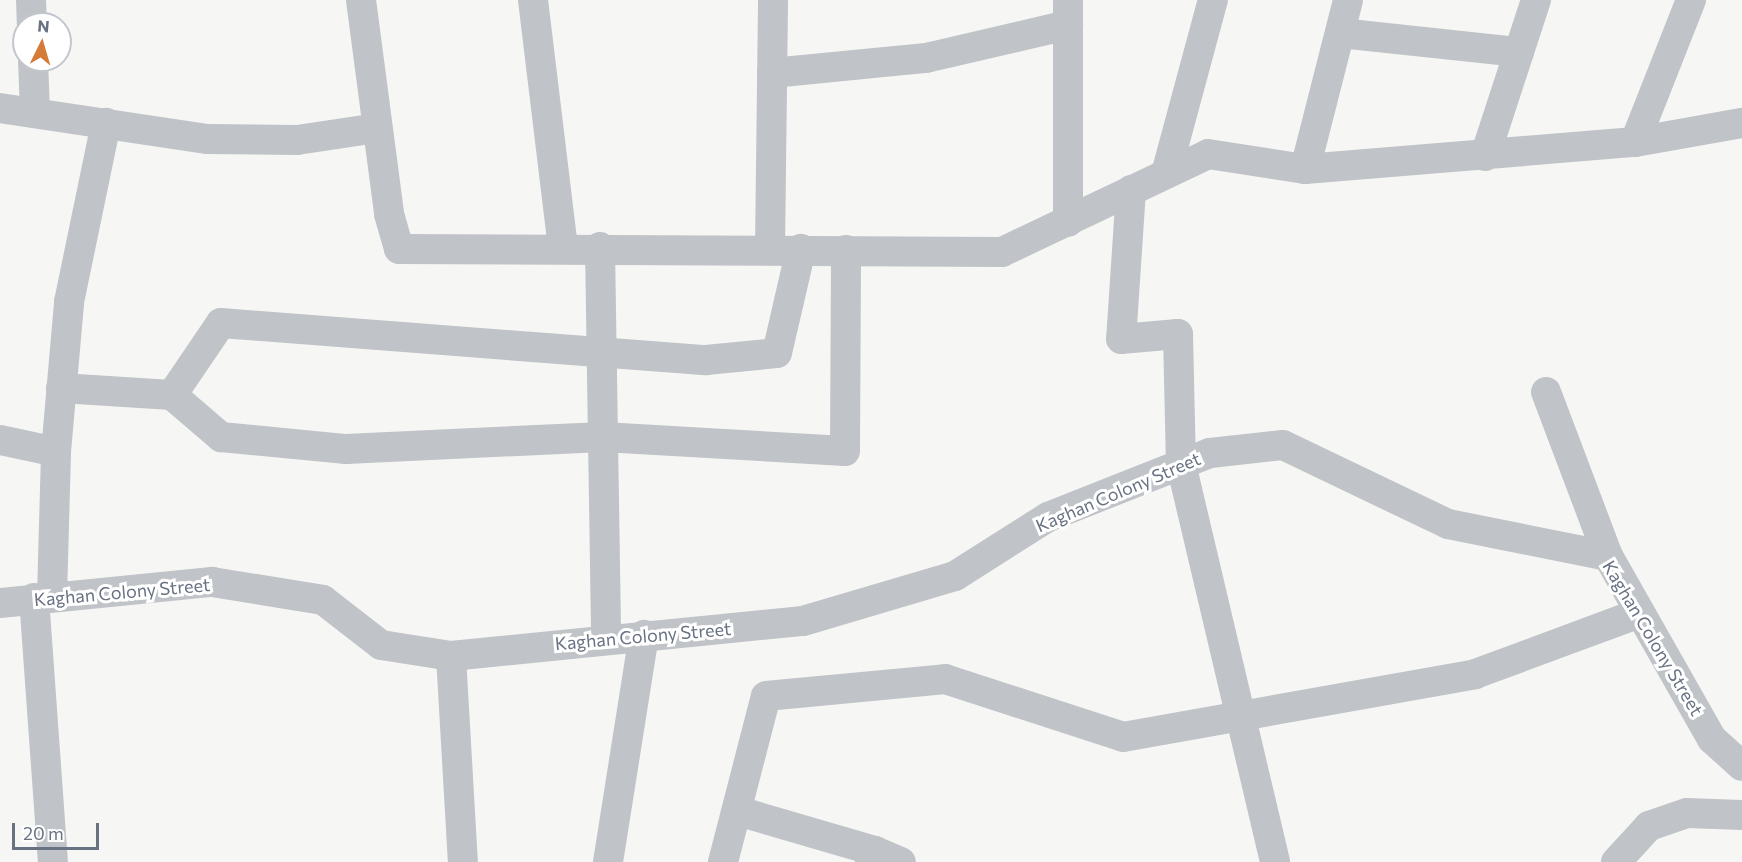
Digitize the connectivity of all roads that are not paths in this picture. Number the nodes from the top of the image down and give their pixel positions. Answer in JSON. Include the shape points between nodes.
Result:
{"nodes":[{"id":1,"x":361,"y":0,"type":"edge"},
{"id":2,"x":533,"y":0,"type":"edge"},
{"id":3,"x":773,"y":0,"type":"edge"},
{"id":4,"x":1213,"y":0,"type":"edge"},
{"id":5,"x":1348,"y":0,"type":"edge"},
{"id":6,"x":1536,"y":0,"type":"edge"},
{"id":7,"x":1691,"y":0,"type":"edge"},
{"id":8,"x":1068,"y":12,"type":"edge"},
{"id":9,"x":1340,"y":33,"type":"junction"},
{"id":10,"x":1519,"y":52,"type":"junction"},
{"id":11,"x":33,"y":72,"type":"edge"},
{"id":12,"x":772,"y":73,"type":"junction"},
{"id":13,"x":0,"y":108,"type":"edge"},
{"id":14,"x":35,"y":113,"type":"junction"},
{"id":15,"x":106,"y":123,"type":"junction"},
{"id":16,"x":1742,"y":123,"type":"edge"},
{"id":17,"x":377,"y":128,"type":"junction"},
{"id":18,"x":1635,"y":142,"type":"junction"},
{"id":19,"x":1485,"y":156,"type":"junction"},
{"id":20,"x":1167,"y":170,"type":"junction"},
{"id":21,"x":1305,"y":170,"type":"junction"},
{"id":22,"x":1131,"y":190,"type":"junction"},
{"id":23,"x":1068,"y":222,"type":"junction"},
{"id":24,"x":563,"y":247,"type":"junction"},
{"id":25,"x":600,"y":247,"type":"junction"},
{"id":26,"x":770,"y":249,"type":"junction"},
{"id":27,"x":801,"y":249,"type":"junction"},
{"id":28,"x":846,"y":250,"type":"junction"},
{"id":29,"x":602,"y":353,"type":"junction"},
{"id":30,"x":61,"y":388,"type":"junction"},
{"id":31,"x":1545,"y":392,"type":"dead end"},
{"id":32,"x":172,"y":395,"type":"junction"},
{"id":33,"x":603,"y":437,"type":"junction"},
{"id":34,"x":0,"y":440,"type":"edge"},
{"id":35,"x":56,"y":452,"type":"junction"},
{"id":36,"x":1180,"y":464,"type":"junction"},
{"id":37,"x":1608,"y":556,"type":"junction"},
{"id":38,"x":43,"y":597,"type":"junction"},
{"id":39,"x":0,"y":603,"type":"edge"},
{"id":40,"x":1640,"y":613,"type":"junction"},
{"id":41,"x":644,"y":636,"type":"junction"},
{"id":42,"x":606,"y":639,"type":"junction"},
{"id":43,"x":451,"y":656,"type":"junction"},
{"id":44,"x":1244,"y":716,"type":"junction"},
{"id":45,"x":1742,"y":766,"type":"edge"},
{"id":46,"x":738,"y":811,"type":"junction"},
{"id":47,"x":1742,"y":815,"type":"edge"},
{"id":48,"x":882,"y":858,"type":"edge"},
{"id":49,"x":53,"y":862,"type":"edge"},
{"id":50,"x":463,"y":862,"type":"edge"},
{"id":51,"x":608,"y":862,"type":"edge"},
{"id":52,"x":723,"y":862,"type":"edge"},
{"id":53,"x":1275,"y":862,"type":"edge"},
{"id":54,"x":1616,"y":862,"type":"edge"}],
"edges":[{"from":1,"to":17,"type":"street"},
{"from":2,"to":24,"type":"street"},
{"from":3,"to":12,"type":"street"},
{"from":4,"to":20,"type":"street"},
{"from":5,"to":9,"type":"street"},
{"from":6,"to":10,"type":"street"},
{"from":7,"to":18,"type":"street"},
{"from":8,"to":12,"type":"street","via":[[926,58]]},
{"from":8,"to":23,"type":"street"},
{"from":9,"to":10,"type":"street"},
{"from":9,"to":21,"type":"street"},
{"from":10,"to":19,"type":"street"},
{"from":11,"to":14,"type":"street"},
{"from":12,"to":26,"type":"street"},
{"from":13,"to":14,"type":"street"},
{"from":14,"to":15,"type":"street"},
{"from":15,"to":17,"type":"street","via":[[208,139],[297,140]]},
{"from":15,"to":30,"type":"street","via":[[69,302]]},
{"from":16,"to":18,"type":"street"},
{"from":17,"to":24,"type":"street","via":[[399,249]]},
{"from":18,"to":19,"type":"street"},
{"from":19,"to":21,"type":"street"},
{"from":20,"to":21,"type":"street","via":[[1208,154]]},
{"from":20,"to":22,"type":"street"},
{"from":22,"to":23,"type":"street"},
{"from":22,"to":36,"type":"street","via":[[1121,339],[1178,334]]},
{"from":23,"to":28,"type":"street","via":[[1002,252]]},
{"from":24,"to":25,"type":"street"},
{"from":25,"to":26,"type":"street"},
{"from":25,"to":29,"type":"street"},
{"from":26,"to":27,"type":"street"},
{"from":27,"to":28,"type":"street"},
{"from":27,"to":29,"type":"street","via":[[777,353],[705,360]]},
{"from":28,"to":33,"type":"street","via":[[844,451]]},
{"from":29,"to":32,"type":"street","via":[[222,323]]},
{"from":29,"to":33,"type":"street"},
{"from":30,"to":32,"type":"street"},
{"from":30,"to":35,"type":"street"},
{"from":31,"to":37,"type":"street"},
{"from":32,"to":33,"type":"street","via":[[221,437],[346,449]]},
{"from":33,"to":42,"type":"street"},
{"from":34,"to":35,"type":"street"},
{"from":35,"to":38,"type":"street"},
{"from":36,"to":37,"type":"street","name":"Kaghan Colony Street","via":[[1210,453],[1283,445],[1448,524]]},
{"from":36,"to":41,"type":"street","name":"Kaghan Colony Street","via":[[1048,517],[955,576],[803,621]]},
{"from":36,"to":44,"type":"street"},
{"from":37,"to":40,"type":"street","name":"Kaghan Colony Street"},
{"from":38,"to":39,"type":"street","name":"Kaghan Colony Street"},
{"from":38,"to":43,"type":"street","name":"Kaghan Colony Street","via":[[212,582],[323,600],[381,645]]},
{"from":38,"to":49,"type":"street"},
{"from":40,"to":44,"type":"street","via":[[1475,674]]},
{"from":40,"to":45,"type":"street","name":"Kaghan Colony Street","via":[[1712,739]]},
{"from":41,"to":42,"type":"street","name":"Kaghan Colony Street"},
{"from":41,"to":51,"type":"street"},
{"from":42,"to":43,"type":"street","name":"Kaghan Colony Street"},
{"from":43,"to":50,"type":"street"},
{"from":44,"to":46,"type":"street","via":[[1123,738],[945,679],[766,696]]},
{"from":44,"to":53,"type":"street"},
{"from":46,"to":48,"type":"street"},
{"from":46,"to":52,"type":"street"},
{"from":47,"to":54,"type":"street","via":[[1687,813],[1649,826]]}]}
